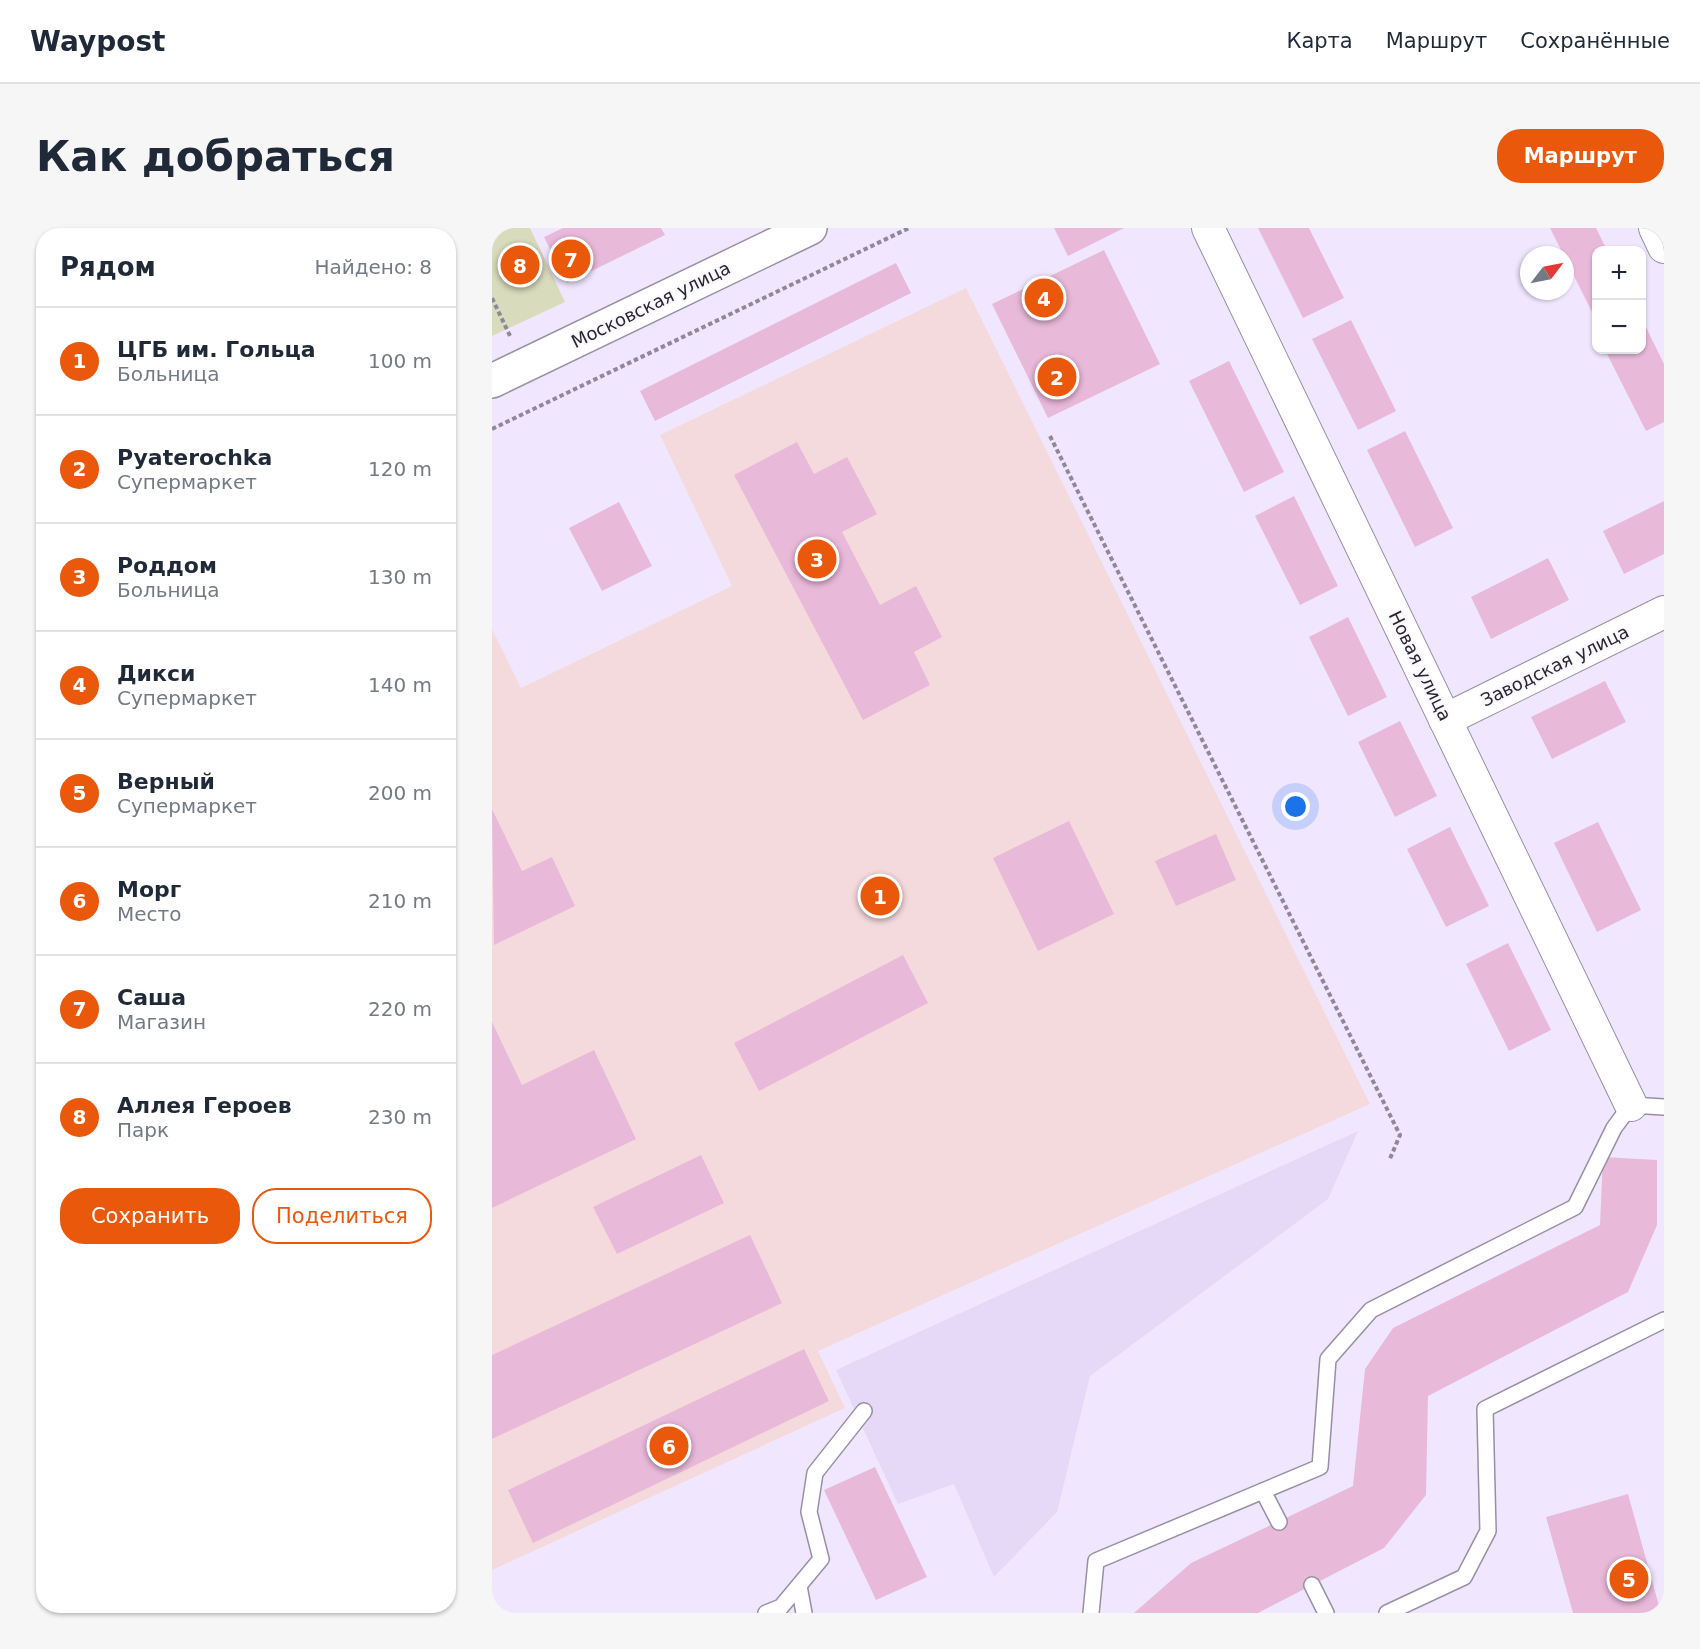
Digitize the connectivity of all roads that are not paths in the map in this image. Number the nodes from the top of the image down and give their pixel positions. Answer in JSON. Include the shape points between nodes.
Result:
{"nodes":[{"id":1,"x":810,"y":228,"type":"edge"},
{"id":2,"x":1208,"y":228,"type":"edge"},
{"id":3,"x":1655,"y":228,"type":"edge"},
{"id":4,"x":1664,"y":247,"type":"edge"},
{"id":5,"x":492,"y":381,"type":"edge"},
{"id":6,"x":1664,"y":612,"type":"edge"},
{"id":7,"x":1445,"y":720,"type":"junction"},
{"id":8,"x":1631,"y":1105,"type":"junction"},
{"id":9,"x":1664,"y":1107,"type":"edge"},
{"id":10,"x":1664,"y":1320,"type":"edge"},
{"id":11,"x":864,"y":1411,"type":"dead end"},
{"id":12,"x":1263,"y":1491,"type":"junction"},
{"id":13,"x":1279,"y":1522,"type":"dead end"},
{"id":14,"x":1312,"y":1585,"type":"dead end"},
{"id":15,"x":799,"y":1586,"type":"junction"},
{"id":16,"x":766,"y":1613,"type":"edge"},
{"id":17,"x":804,"y":1613,"type":"edge"},
{"id":18,"x":1091,"y":1613,"type":"edge"},
{"id":19,"x":1326,"y":1613,"type":"edge"},
{"id":20,"x":1387,"y":1613,"type":"edge"}],
"edges":[{"from":1,"to":5,"type":"street","name":"Московская улица"},
{"from":2,"to":7,"type":"street","name":"Новая улица"},
{"from":3,"to":4,"type":"street"},
{"from":6,"to":7,"type":"street","name":"Заводская улица"},
{"from":7,"to":8,"type":"street","name":"Новая улица"},
{"from":8,"to":9,"type":"lane"},
{"from":8,"to":12,"type":"lane","via":[[1614,1128],[1575,1207],[1371,1310],[1328,1359],[1320,1467]]},
{"from":10,"to":20,"type":"lane","via":[[1485,1409],[1488,1531],[1464,1576]]},
{"from":11,"to":15,"type":"lane","via":[[815,1473],[809,1512],[821,1559]]},
{"from":12,"to":13,"type":"lane"},
{"from":12,"to":18,"type":"lane","via":[[1096,1561]]},
{"from":14,"to":19,"type":"lane"},
{"from":15,"to":16,"type":"lane","via":[[781,1607]]},
{"from":15,"to":17,"type":"lane"}]}
